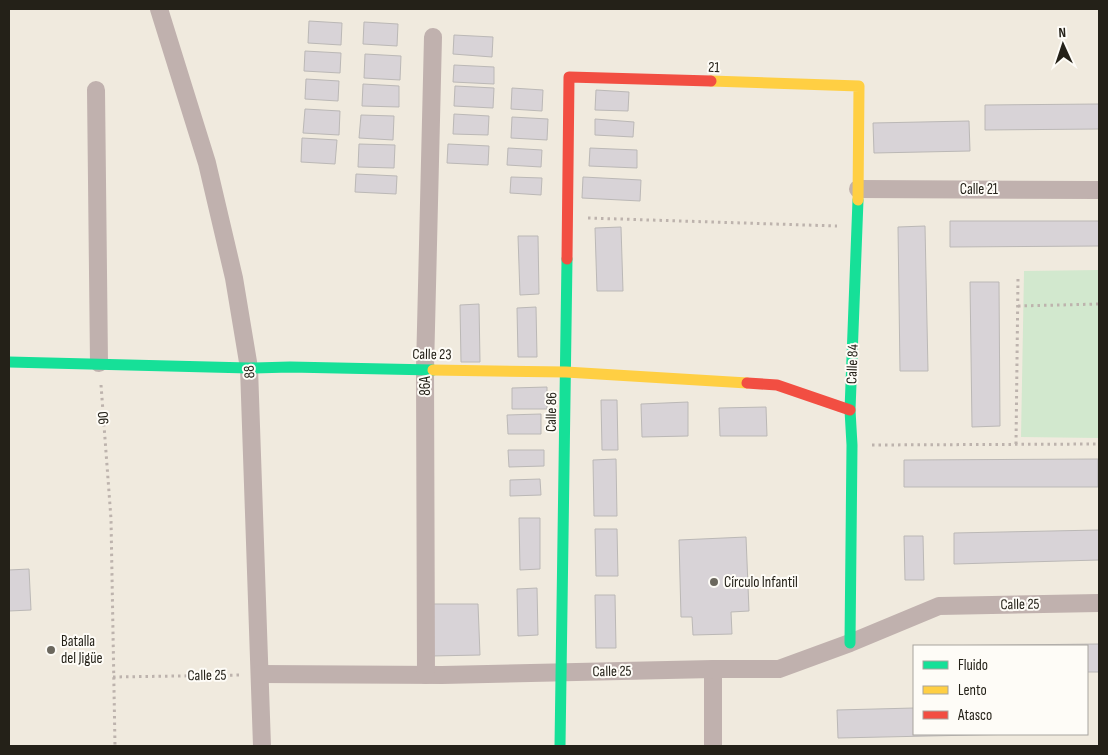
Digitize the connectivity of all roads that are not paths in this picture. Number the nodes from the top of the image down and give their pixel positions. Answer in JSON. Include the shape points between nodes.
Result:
{"nodes":[{"id":1,"x":159,"y":9,"type":"edge"},
{"id":2,"x":433,"y":37,"type":"dead end"},
{"id":3,"x":569,"y":77,"type":"joint"},
{"id":4,"x":859,"y":86,"type":"joint"},
{"id":5,"x":96,"y":90,"type":"dead end"},
{"id":6,"x":858,"y":189,"type":"junction"},
{"id":7,"x":1099,"y":190,"type":"edge"},
{"id":8,"x":9,"y":362,"type":"edge"},
{"id":9,"x":99,"y":363,"type":"junction"},
{"id":10,"x":249,"y":368,"type":"junction"},
{"id":11,"x":425,"y":369,"type":"junction"},
{"id":12,"x":566,"y":372,"type":"junction"},
{"id":13,"x":850,"y":410,"type":"junction"},
{"id":14,"x":1099,"y":603,"type":"edge"},
{"id":15,"x":850,"y":643,"type":"junction"},
{"id":16,"x":713,"y":669,"type":"junction"},
{"id":17,"x":562,"y":672,"type":"junction"},
{"id":18,"x":260,"y":674,"type":"junction"},
{"id":19,"x":426,"y":675,"type":"junction"},
{"id":20,"x":262,"y":746,"type":"edge"},
{"id":21,"x":560,"y":746,"type":"edge"},
{"id":22,"x":713,"y":746,"type":"edge"}],
"edges":[{"from":1,"to":10,"type":"street","name":"88","via":[[207,163],[234,278]]},
{"from":2,"to":11,"type":"street","name":"86A"},
{"from":3,"to":4,"type":"street","name":"21"},
{"from":3,"to":12,"type":"street","name":"Calle 86"},
{"from":4,"to":6,"type":"street","name":"Calle 84"},
{"from":5,"to":9,"type":"street"},
{"from":6,"to":7,"type":"street","name":"Calle 21"},
{"from":6,"to":13,"type":"street","name":"Calle 84"},
{"from":8,"to":9,"type":"street","name":"Calle 23"},
{"from":9,"to":10,"type":"street","name":"Calle 23"},
{"from":10,"to":11,"type":"street","name":"Calle 23"},
{"from":10,"to":18,"type":"street","name":"88"},
{"from":11,"to":12,"type":"street","name":"Calle 23"},
{"from":11,"to":19,"type":"street","name":"86A"},
{"from":12,"to":13,"type":"street","name":"Calle 23","via":[[777,385]]},
{"from":12,"to":17,"type":"street","name":"Calle 86"},
{"from":13,"to":15,"type":"street","name":"Calle 84"},
{"from":14,"to":15,"type":"street","name":"Calle 25","via":[[939,606]]},
{"from":15,"to":16,"type":"street","name":"Calle 25","via":[[779,669]]},
{"from":16,"to":17,"type":"street","name":"Calle 25"},
{"from":16,"to":22,"type":"street"},
{"from":17,"to":19,"type":"street","name":"Calle 25"},
{"from":17,"to":21,"type":"street","name":"Calle 86"},
{"from":18,"to":19,"type":"street","name":"Calle 25"},
{"from":18,"to":20,"type":"street","name":"88"}]}
